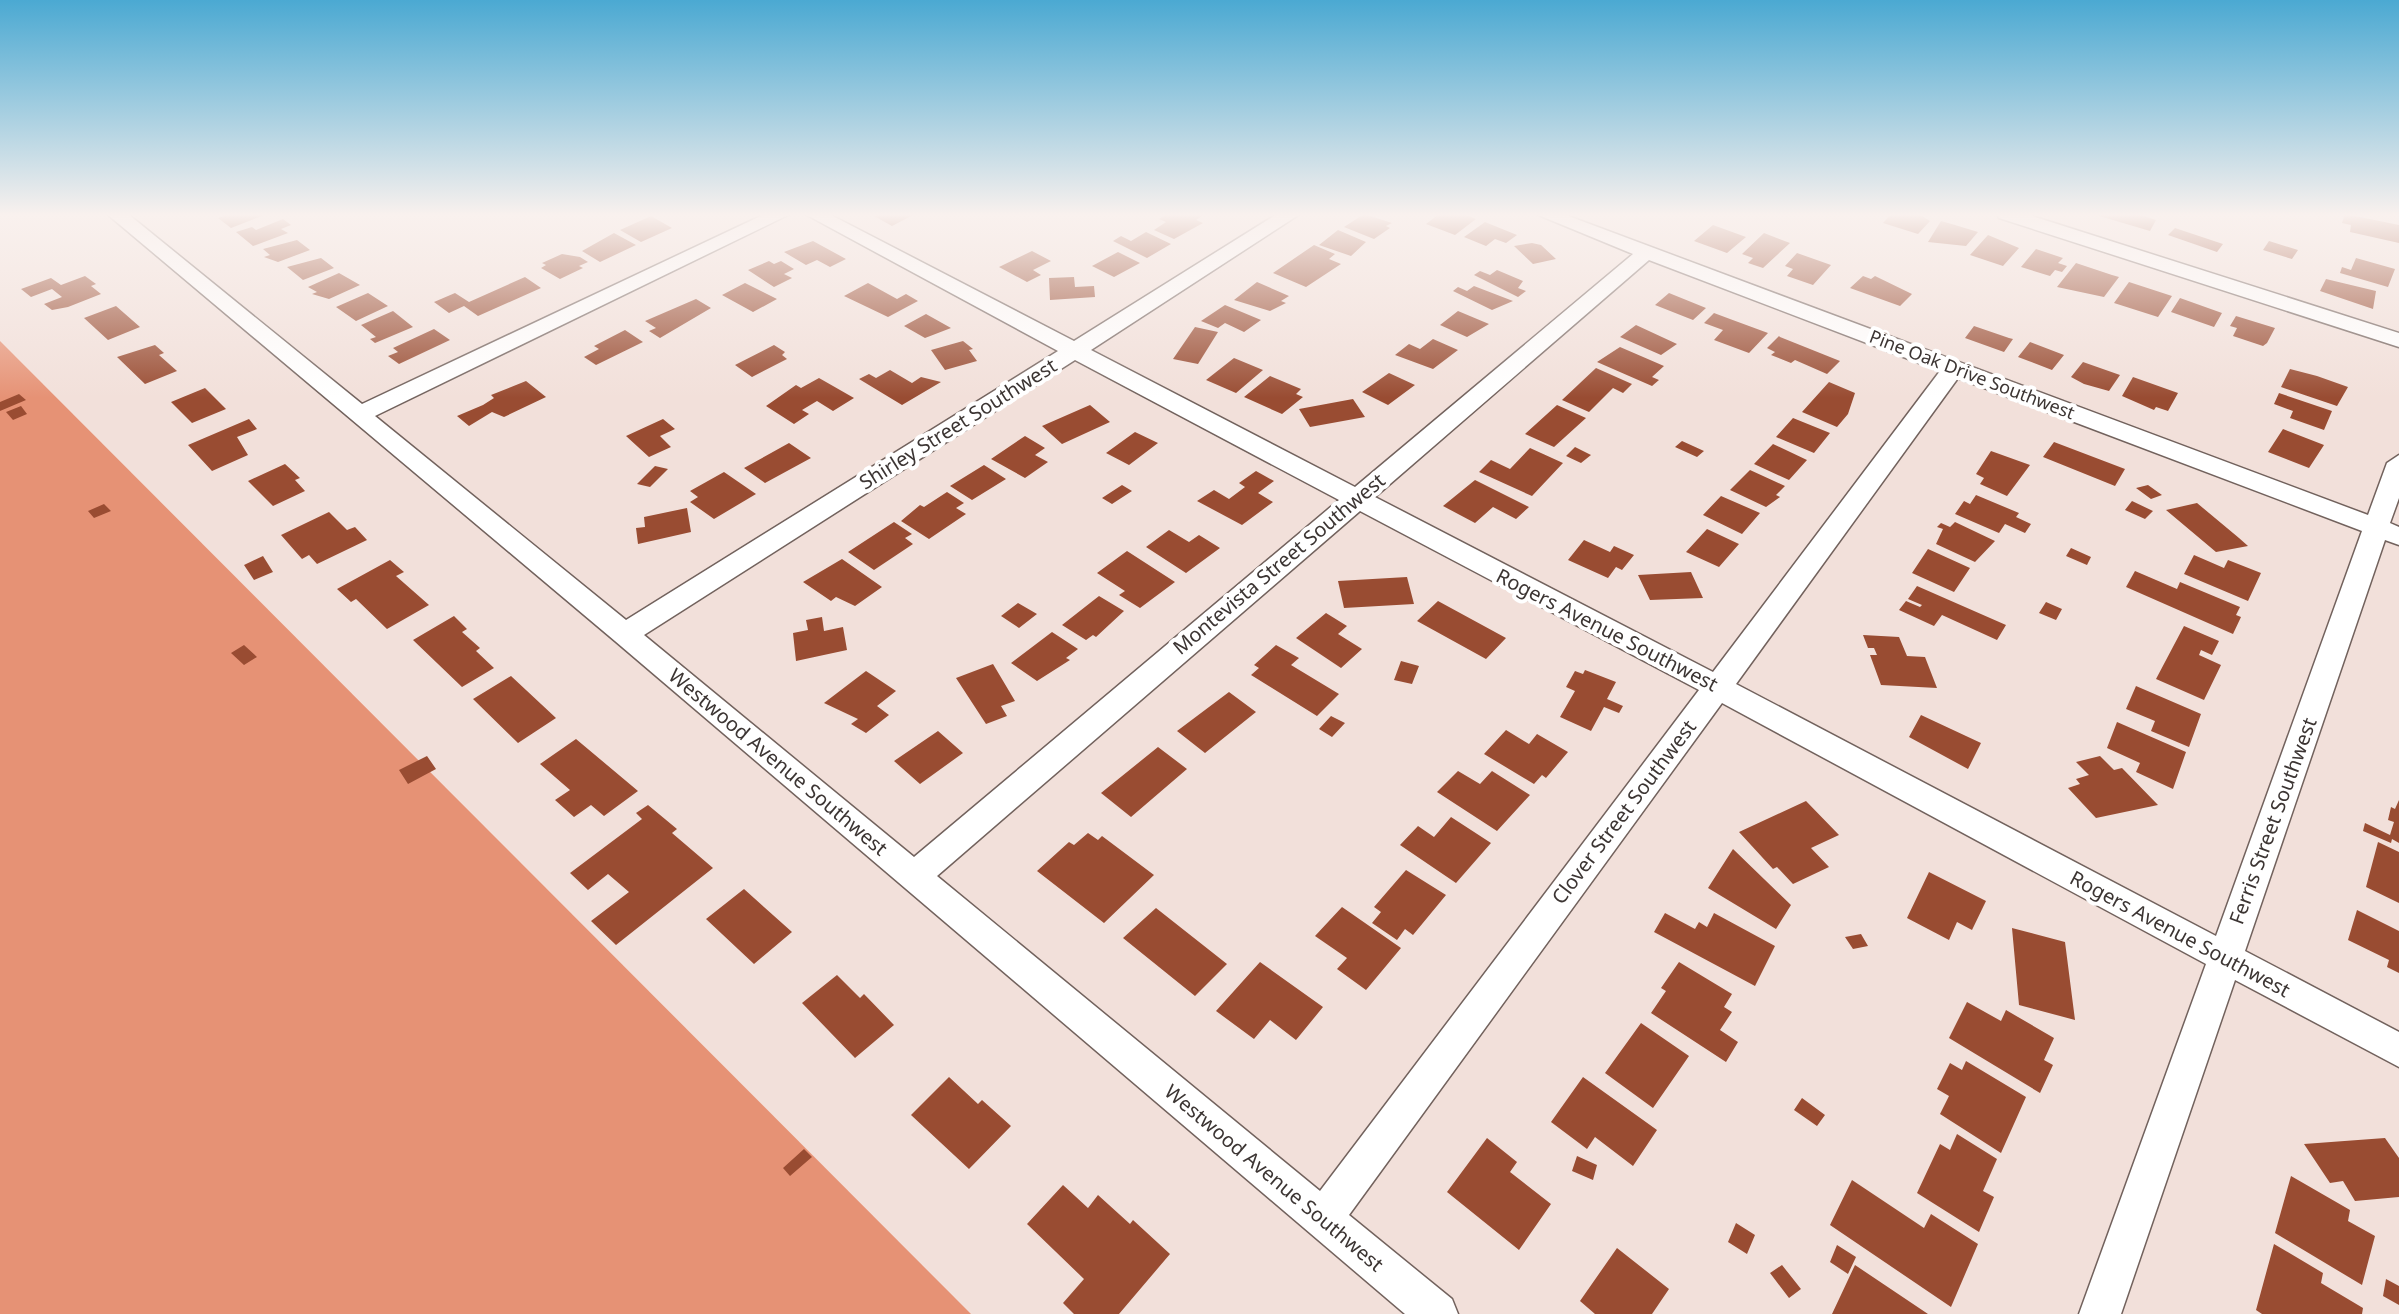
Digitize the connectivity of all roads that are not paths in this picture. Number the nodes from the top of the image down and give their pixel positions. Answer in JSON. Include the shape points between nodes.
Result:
{"nodes":[{"id":1,"x":191,"y":275,"type":"edge"},
{"id":2,"x":652,"y":275,"type":"edge"},
{"id":3,"x":929,"y":275,"type":"edge"},
{"id":4,"x":1194,"y":275,"type":"edge"},
{"id":5,"x":1619,"y":275,"type":"edge"},
{"id":6,"x":1709,"y":275,"type":"edge"},
{"id":7,"x":2197,"y":275,"type":"edge"},
{"id":8,"x":2399,"y":340,"type":"edge"},
{"id":9,"x":1073,"y":352,"type":"junction"},
{"id":10,"x":1954,"y":368,"type":"junction"},
{"id":11,"x":360,"y":414,"type":"junction"},
{"id":12,"x":2399,"y":463,"type":"edge"},
{"id":13,"x":1354,"y":500,"type":"junction"},
{"id":14,"x":2388,"y":532,"type":"edge"},
{"id":15,"x":625,"y":634,"type":"junction"},
{"id":16,"x":1717,"y":687,"type":"junction"},
{"id":17,"x":913,"y":877,"type":"junction"},
{"id":18,"x":2224,"y":958,"type":"junction"},
{"id":19,"x":2399,"y":1050,"type":"edge"},
{"id":20,"x":1323,"y":1219,"type":"junction"},
{"id":21,"x":1437,"y":1314,"type":"edge"},
{"id":22,"x":2100,"y":1314,"type":"edge"}],
"edges":[{"from":1,"to":11,"type":"street","name":"Westwood Avenue Southwest"},
{"from":2,"to":11,"type":"street"},
{"from":3,"to":9,"type":"street","name":"Rogers Avenue Southwest"},
{"from":4,"to":9,"type":"street","name":"Shirley Street Southwest"},
{"from":5,"to":13,"type":"street","name":"Montevista Street Southwest"},
{"from":6,"to":10,"type":"street","name":"Pine Oak Drive Southwest"},
{"from":7,"to":8,"type":"street"},
{"from":9,"to":13,"type":"street","name":"Rogers Avenue Southwest"},
{"from":9,"to":15,"type":"street","name":"Shirley Street Southwest"},
{"from":10,"to":14,"type":"street","name":"Pine Oak Drive Southwest"},
{"from":10,"to":16,"type":"street","name":"Clover Street Southwest"},
{"from":11,"to":15,"type":"street","name":"Westwood Avenue Southwest"},
{"from":12,"to":14,"type":"street","name":"Ferris Street Southwest"},
{"from":13,"to":16,"type":"street","name":"Rogers Avenue Southwest"},
{"from":13,"to":17,"type":"street","name":"Montevista Street Southwest"},
{"from":14,"to":18,"type":"street","name":"Ferris Street Southwest"},
{"from":15,"to":17,"type":"street","name":"Westwood Avenue Southwest"},
{"from":16,"to":18,"type":"street","name":"Rogers Avenue Southwest"},
{"from":16,"to":20,"type":"street","name":"Clover Street Southwest"},
{"from":17,"to":20,"type":"street","name":"Westwood Avenue Southwest"},
{"from":18,"to":19,"type":"street","name":"Rogers Avenue Southwest"},
{"from":18,"to":22,"type":"street","name":"Ferris Street Southwest"},
{"from":20,"to":21,"type":"street","name":"Westwood Avenue Southwest"}]}
